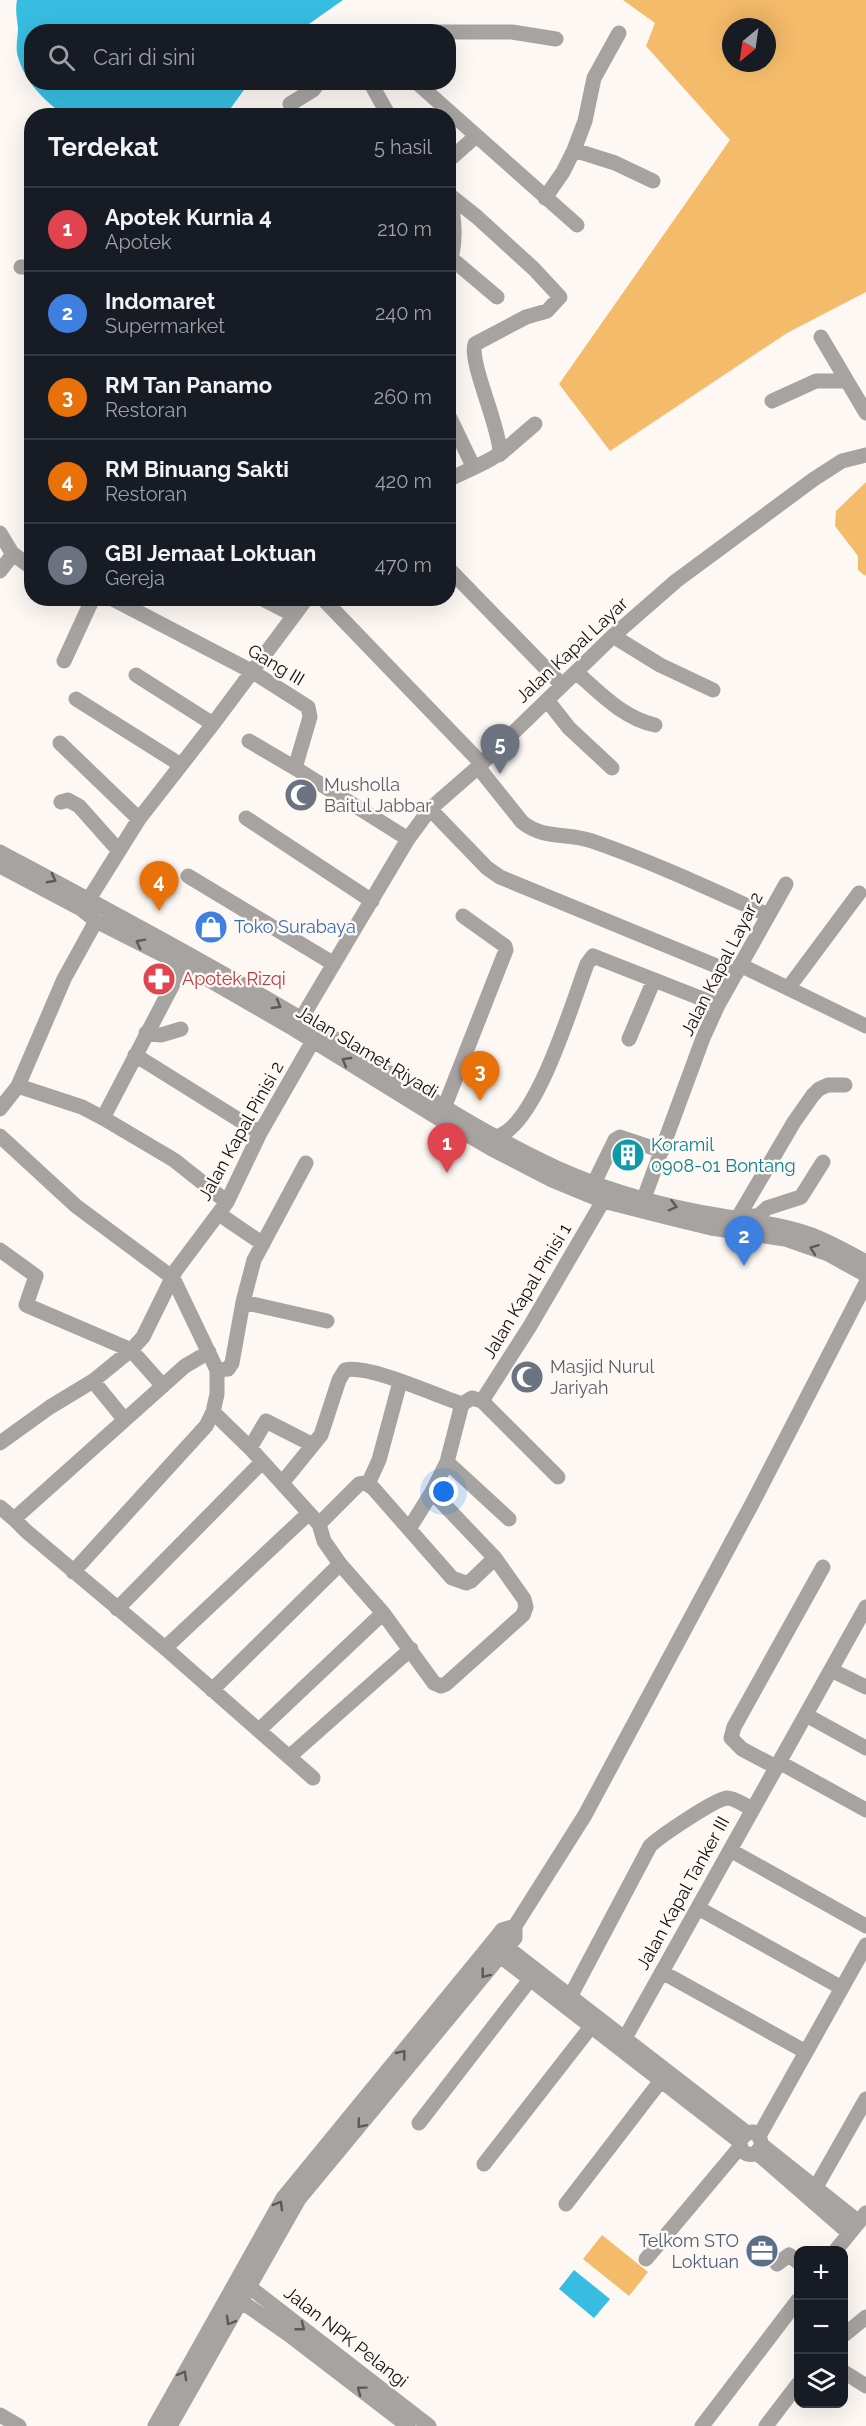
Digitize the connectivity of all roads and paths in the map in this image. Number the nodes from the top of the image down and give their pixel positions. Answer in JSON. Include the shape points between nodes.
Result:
{"nodes":[{"id":1,"x":456,"y":32,"type":"edge"},
{"id":2,"x":619,"y":33,"type":"dead end"},
{"id":3,"x":556,"y":39,"type":"dead end"},
{"id":4,"x":313,"y":90,"type":"edge"},
{"id":5,"x":374,"y":90,"type":"edge"},
{"id":6,"x":425,"y":90,"type":"edge"},
{"id":7,"x":290,"y":104,"type":"dead end"},
{"id":8,"x":385,"y":108,"type":"edge"},
{"id":9,"x":444,"y":108,"type":"edge"},
{"id":10,"x":456,"y":119,"type":"edge"},
{"id":11,"x":476,"y":137,"type":"junction"},
{"id":12,"x":574,"y":150,"type":"junction"},
{"id":13,"x":456,"y":154,"type":"edge"},
{"id":14,"x":653,"y":181,"type":"dead end"},
{"id":15,"x":545,"y":198,"type":"junction"},
{"id":16,"x":456,"y":201,"type":"edge"},
{"id":17,"x":578,"y":225,"type":"dead end"},
{"id":18,"x":456,"y":268,"type":"edge"},
{"id":19,"x":497,"y":297,"type":"dead end"},
{"id":20,"x":821,"y":337,"type":"dead end"},
{"id":21,"x":847,"y":381,"type":"junction"},
{"id":22,"x":772,"y":401,"type":"dead end"},
{"id":23,"x":866,"y":413,"type":"edge"},
{"id":24,"x":535,"y":424,"type":"dead end"},
{"id":25,"x":456,"y":431,"type":"edge"},
{"id":26,"x":499,"y":455,"type":"junction"},
{"id":27,"x":866,"y":455,"type":"edge"},
{"id":28,"x":473,"y":466,"type":"junction"},
{"id":29,"x":456,"y":476,"type":"edge"},
{"id":30,"x":0,"y":532,"type":"edge"},
{"id":31,"x":13,"y":554,"type":"junction"},
{"id":32,"x":24,"y":562,"type":"edge"},
{"id":33,"x":0,"y":571,"type":"edge"},
{"id":34,"x":456,"y":576,"type":"edge"},
{"id":35,"x":89,"y":606,"type":"edge"},
{"id":36,"x":126,"y":606,"type":"edge"},
{"id":37,"x":277,"y":606,"type":"edge"},
{"id":38,"x":301,"y":606,"type":"edge"},
{"id":39,"x":330,"y":606,"type":"edge"},
{"id":40,"x":294,"y":615,"type":"junction"},
{"id":41,"x":613,"y":636,"type":"junction"},
{"id":42,"x":64,"y":661,"type":"dead end"},
{"id":43,"x":253,"y":672,"type":"junction"},
{"id":44,"x":576,"y":672,"type":"junction"},
{"id":45,"x":136,"y":675,"type":"dead end"},
{"id":46,"x":562,"y":685,"type":"junction"},
{"id":47,"x":712,"y":690,"type":"dead end"},
{"id":48,"x":76,"y":699,"type":"dead end"},
{"id":49,"x":547,"y":700,"type":"junction"},
{"id":50,"x":213,"y":724,"type":"junction"},
{"id":51,"x":655,"y":725,"type":"dead end"},
{"id":52,"x":249,"y":741,"type":"dead end"},
{"id":53,"x":60,"y":743,"type":"dead end"},
{"id":54,"x":181,"y":765,"type":"junction"},
{"id":55,"x":480,"y":765,"type":"junction"},
{"id":56,"x":295,"y":768,"type":"junction"},
{"id":57,"x":612,"y":768,"type":"dead end"},
{"id":58,"x":61,"y":802,"type":"dead end"},
{"id":59,"x":430,"y":809,"type":"junction"},
{"id":60,"x":246,"y":818,"type":"dead end"},
{"id":61,"x":139,"y":819,"type":"junction"},
{"id":62,"x":408,"y":839,"type":"junction"},
{"id":63,"x":119,"y":851,"type":"junction"},
{"id":64,"x":0,"y":852,"type":"edge"},
{"id":65,"x":0,"y":866,"type":"edge"},
{"id":66,"x":189,"y":876,"type":"dead end"},
{"id":67,"x":786,"y":884,"type":"dead end"},
{"id":68,"x":859,"y":893,"type":"dead end"},
{"id":69,"x":89,"y":899,"type":"junction"},
{"id":70,"x":372,"y":901,"type":"junction"},
{"id":71,"x":768,"y":915,"type":"junction"},
{"id":72,"x":463,"y":916,"type":"dead end"},
{"id":73,"x":96,"y":921,"type":"junction"},
{"id":74,"x":334,"y":964,"type":"junction"},
{"id":75,"x":183,"y":965,"type":"junction"},
{"id":76,"x":738,"y":969,"type":"junction"},
{"id":77,"x":654,"y":980,"type":"junction"},
{"id":78,"x":789,"y":987,"type":"junction"},
{"id":79,"x":718,"y":1005,"type":"junction"},
{"id":80,"x":301,"y":1019,"type":"junction"},
{"id":81,"x":866,"y":1026,"type":"edge"},
{"id":82,"x":181,"y":1029,"type":"dead end"},
{"id":83,"x":146,"y":1033,"type":"junction"},
{"id":84,"x":316,"y":1035,"type":"junction"},
{"id":85,"x":629,"y":1039,"type":"dead end"},
{"id":86,"x":135,"y":1055,"type":"junction"},
{"id":87,"x":845,"y":1085,"type":"dead end"},
{"id":88,"x":18,"y":1086,"type":"junction"},
{"id":89,"x":444,"y":1108,"type":"junction"},
{"id":90,"x":0,"y":1109,"type":"edge"},
{"id":91,"x":103,"y":1119,"type":"junction"},
{"id":92,"x":260,"y":1133,"type":"junction"},
{"id":93,"x":0,"y":1136,"type":"edge"},
{"id":94,"x":494,"y":1137,"type":"junction"},
{"id":95,"x":662,"y":1151,"type":"junction"},
{"id":96,"x":824,"y":1162,"type":"dead end"},
{"id":97,"x":306,"y":1163,"type":"dead end"},
{"id":98,"x":555,"y":1174,"type":"junction"},
{"id":99,"x":594,"y":1183,"type":"junction"},
{"id":100,"x":644,"y":1198,"type":"junction"},
{"id":101,"x":603,"y":1201,"type":"junction"},
{"id":102,"x":223,"y":1208,"type":"junction"},
{"id":103,"x":738,"y":1217,"type":"junction"},
{"id":104,"x":263,"y":1244,"type":"junction"},
{"id":105,"x":0,"y":1250,"type":"edge"},
{"id":106,"x":866,"y":1262,"type":"edge"},
{"id":107,"x":866,"y":1275,"type":"edge"},
{"id":108,"x":173,"y":1278,"type":"junction"},
{"id":109,"x":866,"y":1283,"type":"edge"},
{"id":110,"x":243,"y":1302,"type":"junction"},
{"id":111,"x":327,"y":1321,"type":"dead end"},
{"id":112,"x":131,"y":1350,"type":"junction"},
{"id":113,"x":209,"y":1352,"type":"junction"},
{"id":114,"x":217,"y":1370,"type":"junction"},
{"id":115,"x":93,"y":1381,"type":"junction"},
{"id":116,"x":400,"y":1382,"type":"junction"},
{"id":117,"x":163,"y":1386,"type":"junction"},
{"id":118,"x":482,"y":1401,"type":"junction"},
{"id":119,"x":462,"y":1404,"type":"junction"},
{"id":120,"x":213,"y":1412,"type":"junction"},
{"id":121,"x":124,"y":1419,"type":"junction"},
{"id":122,"x":0,"y":1443,"type":"edge"},
{"id":123,"x":313,"y":1445,"type":"junction"},
{"id":124,"x":250,"y":1449,"type":"junction"},
{"id":125,"x":447,"y":1462,"type":"junction"},
{"id":126,"x":261,"y":1463,"type":"junction"},
{"id":127,"x":558,"y":1478,"type":"dead end"},
{"id":128,"x":282,"y":1483,"type":"junction"},
{"id":129,"x":368,"y":1484,"type":"junction"},
{"id":130,"x":432,"y":1492,"type":"junction"},
{"id":131,"x":0,"y":1507,"type":"edge"},
{"id":132,"x":14,"y":1519,"type":"junction"},
{"id":133,"x":314,"y":1519,"type":"junction"},
{"id":134,"x":508,"y":1519,"type":"dead end"},
{"id":135,"x":409,"y":1529,"type":"junction"},
{"id":136,"x":495,"y":1558,"type":"junction"},
{"id":137,"x":340,"y":1564,"type":"junction"},
{"id":138,"x":823,"y":1568,"type":"dead end"},
{"id":139,"x":74,"y":1572,"type":"junction"},
{"id":140,"x":866,"y":1607,"type":"edge"},
{"id":141,"x":117,"y":1609,"type":"junction"},
{"id":142,"x":383,"y":1612,"type":"junction"},
{"id":143,"x":165,"y":1648,"type":"junction"},
{"id":144,"x":411,"y":1648,"type":"junction"},
{"id":145,"x":831,"y":1670,"type":"junction"},
{"id":146,"x":866,"y":1688,"type":"edge"},
{"id":147,"x":212,"y":1690,"type":"junction"},
{"id":148,"x":806,"y":1715,"type":"junction"},
{"id":149,"x":259,"y":1730,"type":"junction"},
{"id":150,"x":866,"y":1748,"type":"edge"},
{"id":151,"x":290,"y":1756,"type":"junction"},
{"id":152,"x":778,"y":1765,"type":"junction"},
{"id":153,"x":313,"y":1778,"type":"dead end"},
{"id":154,"x":753,"y":1809,"type":"junction"},
{"id":155,"x":866,"y":1810,"type":"edge"},
{"id":156,"x":730,"y":1850,"type":"junction"},
{"id":157,"x":698,"y":1908,"type":"junction"},
{"id":158,"x":515,"y":1926,"type":"junction"},
{"id":159,"x":866,"y":1926,"type":"edge"},
{"id":160,"x":866,"y":1945,"type":"edge"},
{"id":161,"x":503,"y":1951,"type":"junction"},
{"id":162,"x":662,"y":1972,"type":"junction"},
{"id":163,"x":533,"y":1975,"type":"junction"},
{"id":164,"x":842,"y":1989,"type":"junction"},
{"id":165,"x":570,"y":1996,"type":"junction"},
{"id":166,"x":595,"y":2022,"type":"junction"},
{"id":167,"x":435,"y":2024,"type":"junction"},
{"id":168,"x":624,"y":2038,"type":"junction"},
{"id":169,"x":806,"y":2052,"type":"junction"},
{"id":170,"x":664,"y":2076,"type":"junction"},
{"id":171,"x":866,"y":2099,"type":"edge"},
{"id":172,"x":419,"y":2123,"type":"dead end"},
{"id":173,"x":751,"y":2142,"type":"junction"},
{"id":174,"x":484,"y":2164,"type":"dead end"},
{"id":175,"x":816,"y":2187,"type":"junction"},
{"id":176,"x":566,"y":2204,"type":"dead end"},
{"id":177,"x":858,"y":2223,"type":"edge"},
{"id":178,"x":839,"y":2246,"type":"edge"},
{"id":179,"x":646,"y":2259,"type":"dead end"},
{"id":180,"x":794,"y":2259,"type":"edge"},
{"id":181,"x":777,"y":2264,"type":"dead end"},
{"id":182,"x":244,"y":2283,"type":"junction"},
{"id":183,"x":236,"y":2297,"type":"junction"},
{"id":184,"x":794,"y":2305,"type":"edge"},
{"id":185,"x":866,"y":2317,"type":"edge"},
{"id":186,"x":848,"y":2331,"type":"edge"},
{"id":187,"x":848,"y":2375,"type":"edge"},
{"id":188,"x":866,"y":2386,"type":"edge"},
{"id":189,"x":794,"y":2391,"type":"edge"},
{"id":190,"x":0,"y":2415,"type":"edge"},
{"id":191,"x":771,"y":2425,"type":"edge"},
{"id":192,"x":20,"y":2426,"type":"edge"},
{"id":193,"x":154,"y":2426,"type":"edge"},
{"id":194,"x":170,"y":2426,"type":"edge"},
{"id":195,"x":408,"y":2426,"type":"edge"},
{"id":196,"x":429,"y":2426,"type":"edge"},
{"id":197,"x":702,"y":2426,"type":"edge"}],
"edges":[{"from":1,"to":3,"type":"street","via":[[512,32]]},
{"from":2,"to":12,"type":"street","via":[[594,78]]},
{"from":4,"to":7,"type":"street"},
{"from":5,"to":8,"type":"street"},
{"from":6,"to":9,"type":"street"},
{"from":10,"to":11,"type":"street"},
{"from":11,"to":13,"type":"street"},
{"from":11,"to":15,"type":"street"},
{"from":12,"to":14,"type":"street"},
{"from":12,"to":15,"type":"street"},
{"from":15,"to":17,"type":"street"},
{"from":16,"to":26,"type":"street","via":[[560,297],[547,311],[526,317],[475,344],[474,357],[489,403]]},
{"from":18,"to":19,"type":"street"},
{"from":20,"to":21,"type":"street"},
{"from":21,"to":22,"type":"street","via":[[816,381]]},
{"from":21,"to":23,"type":"street"},
{"from":24,"to":26,"type":"street"},
{"from":25,"to":28,"type":"street"},
{"from":26,"to":28,"type":"street"},
{"from":27,"to":41,"type":"street","name":"Jalan Kapal Layar","via":[[842,461],[814,479],[676,581]]},
{"from":28,"to":29,"type":"street"},
{"from":30,"to":31,"type":"street"},
{"from":31,"to":32,"type":"street"},
{"from":31,"to":33,"type":"street"},
{"from":34,"to":46,"type":"street"},
{"from":35,"to":42,"type":"street"},
{"from":36,"to":43,"type":"street","name":"Gang III"},
{"from":37,"to":40,"type":"street"},
{"from":38,"to":40,"type":"street"},
{"from":39,"to":55,"type":"street"},
{"from":40,"to":43,"type":"street"},
{"from":41,"to":44,"type":"street","name":"Jalan Kapal Layar"},
{"from":41,"to":47,"type":"street"},
{"from":43,"to":50,"type":"street"},
{"from":43,"to":56,"type":"street","name":"Gang III","via":[[308,706]]},
{"from":44,"to":46,"type":"street","name":"Jalan Kapal Layar"},
{"from":44,"to":51,"type":"street","via":[[626,714]]},
{"from":45,"to":50,"type":"street"},
{"from":46,"to":49,"type":"street","name":"Jalan Kapal Layar"},
{"from":48,"to":54,"type":"street"},
{"from":49,"to":55,"type":"street","name":"Jalan Kapal Layar"},
{"from":49,"to":57,"type":"street","via":[[569,728]]},
{"from":50,"to":54,"type":"street"},
{"from":52,"to":56,"type":"street"},
{"from":53,"to":61,"type":"street"},
{"from":54,"to":61,"type":"street"},
{"from":55,"to":59,"type":"street","name":"Jalan Kapal Layar"},
{"from":55,"to":71,"type":"street","via":[[531,829],[589,840],[677,873]]},
{"from":56,"to":62,"type":"street"},
{"from":58,"to":63,"type":"street","via":[[68,800],[79,806]]},
{"from":59,"to":62,"type":"street","name":"Jalan Kapal Layar"},
{"from":59,"to":76,"type":"street","via":[[500,877]]},
{"from":60,"to":70,"type":"street"},
{"from":61,"to":63,"type":"street"},
{"from":62,"to":70,"type":"street","name":"Jalan Kapal Layar"},
{"from":63,"to":69,"type":"street"},
{"from":64,"to":69,"type":"street","name":"Jalan Slamet Riyadi","one_way":true},
{"from":65,"to":73,"type":"street","name":"Jalan Slamet Riyadi"},
{"from":66,"to":74,"type":"street"},
{"from":67,"to":71,"type":"street","name":"Jalan Kapal Layar 2"},
{"from":68,"to":78,"type":"street"},
{"from":69,"to":80,"type":"street","name":"Jalan Slamet Riyadi","one_way":true},
{"from":70,"to":74,"type":"street","name":"Jalan Kapal Layar"},
{"from":71,"to":76,"type":"street","name":"Jalan Kapal Layar 2"},
{"from":72,"to":89,"type":"street","via":[[506,950]]},
{"from":75,"to":73,"type":"street","name":"Jalan Slamet Riyadi","one_way":true},
{"from":73,"to":88,"type":"street","via":[[64,979]]},
{"from":74,"to":80,"type":"street","name":"Jalan Kapal Layar"},
{"from":75,"to":83,"type":"street"},
{"from":75,"to":84,"type":"street","name":"Jalan Slamet Riyadi"},
{"from":76,"to":78,"type":"street"},
{"from":76,"to":79,"type":"street","name":"Jalan Kapal Layar 2"},
{"from":77,"to":79,"type":"street"},
{"from":77,"to":85,"type":"street"},
{"from":77,"to":94,"type":"street","via":[[593,956],[549,1068],[522,1118]]},
{"from":78,"to":81,"type":"street"},
{"from":79,"to":95,"type":"street","name":"Jalan Kapal Layar 2"},
{"from":80,"to":84,"type":"street","name":"Jalan Slamet Riyadi"},
{"from":82,"to":83,"type":"street","via":[[161,1035]]},
{"from":83,"to":86,"type":"street"},
{"from":84,"to":89,"type":"street","name":"Jalan Slamet Riyadi"},
{"from":84,"to":92,"type":"street","name":"Jalan Kapal Pinisi 2"},
{"from":98,"to":84,"type":"street","name":"Jalan Slamet Riyadi","one_way":true,"via":[[483,1144]]},
{"from":86,"to":91,"type":"street"},
{"from":86,"to":92,"type":"street"},
{"from":87,"to":103,"type":"street","via":[[828,1085],[813,1095]]},
{"from":88,"to":90,"type":"street"},
{"from":88,"to":91,"type":"street","via":[[82,1107]]},
{"from":89,"to":94,"type":"street","name":"Jalan Slamet Riyadi"},
{"from":91,"to":102,"type":"street","via":[[174,1160]]},
{"from":92,"to":102,"type":"street","name":"Jalan Kapal Pinisi 2"},
{"from":93,"to":108,"type":"street","via":[[76,1206]]},
{"from":94,"to":98,"type":"street","name":"Jalan Slamet Riyadi"},
{"from":95,"to":99,"type":"street","via":[[620,1137]]},
{"from":95,"to":100,"type":"street","name":"Jalan Kapal Layar 2"},
{"from":96,"to":103,"type":"street","via":[[801,1197],[767,1208],[758,1216]]},
{"from":97,"to":104,"type":"street"},
{"from":98,"to":99,"type":"street","name":"Jalan Slamet Riyadi"},
{"from":98,"to":101,"type":"street","name":"Jalan Slamet Riyadi"},
{"from":99,"to":100,"type":"street","name":"Jalan Slamet Riyadi"},
{"from":100,"to":103,"type":"street","name":"Jalan Slamet Riyadi","one_way":true,"via":[[688,1210]]},
{"from":107,"to":101,"type":"street","name":"Jalan Slamet Riyadi","one_way":true,"via":[[828,1254],[784,1239],[711,1228]]},
{"from":101,"to":118,"type":"street","name":"Jalan Kapal Pinisi 1"},
{"from":102,"to":104,"type":"street"},
{"from":102,"to":108,"type":"street","name":"Jalan Kapal Pinisi 2"},
{"from":103,"to":106,"type":"street","name":"Jalan Slamet Riyadi","via":[[808,1233]]},
{"from":104,"to":110,"type":"street","via":[[251,1269]]},
{"from":105,"to":112,"type":"street","via":[[36,1276],[26,1302],[29,1307]]},
{"from":108,"to":112,"type":"street","name":"Jalan Kapal Pinisi 2","via":[[143,1337]]},
{"from":108,"to":113,"type":"street"},
{"from":109,"to":158,"type":"street","via":[[585,1815]]},
{"from":110,"to":111,"type":"street"},
{"from":110,"to":114,"type":"street","via":[[232,1364],[228,1369]]},
{"from":112,"to":115,"type":"street","name":"Jalan Kapal Pinisi 2"},
{"from":112,"to":117,"type":"street"},
{"from":113,"to":114,"type":"street"},
{"from":113,"to":117,"type":"street","via":[[185,1366]]},
{"from":114,"to":120,"type":"street"},
{"from":115,"to":121,"type":"street"},
{"from":115,"to":122,"type":"street","name":"Jalan Kapal Pinisi 2"},
{"from":116,"to":119,"type":"street"},
{"from":116,"to":123,"type":"street","via":[[370,1372],[345,1370],[326,1426]]},
{"from":116,"to":129,"type":"street","via":[[379,1460]]},
{"from":117,"to":121,"type":"street"},
{"from":118,"to":119,"type":"street","via":[[472,1398]]},
{"from":118,"to":127,"type":"street"},
{"from":119,"to":125,"type":"street"},
{"from":120,"to":124,"type":"street"},
{"from":120,"to":139,"type":"street","via":[[195,1440]]},
{"from":121,"to":132,"type":"street"},
{"from":123,"to":124,"type":"street","via":[[266,1421]]},
{"from":123,"to":128,"type":"street"},
{"from":124,"to":126,"type":"street"},
{"from":125,"to":130,"type":"street"},
{"from":125,"to":134,"type":"street"},
{"from":126,"to":128,"type":"street"},
{"from":126,"to":141,"type":"street"},
{"from":128,"to":133,"type":"street"},
{"from":129,"to":133,"type":"street","via":[[359,1484]]},
{"from":129,"to":135,"type":"street"},
{"from":130,"to":135,"type":"street"},
{"from":130,"to":136,"type":"street"},
{"from":131,"to":132,"type":"street"},
{"from":132,"to":139,"type":"street"},
{"from":133,"to":137,"type":"street"},
{"from":133,"to":143,"type":"street"},
{"from":135,"to":136,"type":"street","via":[[448,1575],[461,1581],[471,1581]]},
{"from":136,"to":144,"type":"street","via":[[526,1603],[523,1615],[441,1686],[434,1683]]},
{"from":137,"to":142,"type":"street"},
{"from":137,"to":147,"type":"street"},
{"from":138,"to":152,"type":"street","via":[[731,1738],[742,1749]]},
{"from":139,"to":141,"type":"street"},
{"from":140,"to":145,"type":"street","name":"Jalan Kapal Tanker III"},
{"from":141,"to":143,"type":"street"},
{"from":142,"to":144,"type":"street"},
{"from":142,"to":149,"type":"street"},
{"from":143,"to":147,"type":"street"},
{"from":144,"to":151,"type":"street"},
{"from":145,"to":146,"type":"street"},
{"from":145,"to":148,"type":"street","name":"Jalan Kapal Tanker III"},
{"from":147,"to":149,"type":"street"},
{"from":148,"to":150,"type":"street"},
{"from":148,"to":152,"type":"street","name":"Jalan Kapal Tanker III"},
{"from":149,"to":151,"type":"street"},
{"from":151,"to":153,"type":"street"},
{"from":152,"to":154,"type":"street","name":"Jalan Kapal Tanker III"},
{"from":152,"to":155,"type":"street"},
{"from":154,"to":156,"type":"street","name":"Jalan Kapal Tanker III"},
{"from":154,"to":165,"type":"street","via":[[734,1800],[721,1800],[662,1834],[650,1846]]},
{"from":156,"to":157,"type":"street","name":"Jalan Kapal Tanker III"},
{"from":156,"to":159,"type":"street"},
{"from":157,"to":162,"type":"street","name":"Jalan Kapal Tanker III"},
{"from":157,"to":164,"type":"street"},
{"from":158,"to":161,"type":"street","via":[[515,1938]]},
{"from":158,"to":167,"type":"street","via":[[502,1930]]},
{"from":160,"to":164,"type":"street"},
{"from":161,"to":163,"type":"street"},
{"from":161,"to":167,"type":"street","one_way":true},
{"from":162,"to":168,"type":"street","name":"Jalan Kapal Tanker III"},
{"from":162,"to":169,"type":"street"},
{"from":163,"to":165,"type":"street"},
{"from":163,"to":166,"type":"street"},
{"from":163,"to":172,"type":"street"},
{"from":164,"to":169,"type":"street"},
{"from":165,"to":166,"type":"street"},
{"from":166,"to":168,"type":"street"},
{"from":166,"to":170,"type":"street"},
{"from":166,"to":174,"type":"street"},
{"from":167,"to":182,"type":"street","via":[[299,2199]]},
{"from":168,"to":170,"type":"street"},
{"from":169,"to":173,"type":"street"},
{"from":170,"to":173,"type":"street"},
{"from":170,"to":176,"type":"street"},
{"from":171,"to":175,"type":"street"},
{"from":173,"to":175,"type":"street"},
{"from":173,"to":177,"type":"street"},
{"from":173,"to":179,"type":"street"},
{"from":175,"to":177,"type":"street"},
{"from":177,"to":178,"type":"street"},
{"from":180,"to":181,"type":"street","via":[[789,2255]]},
{"from":182,"to":183,"type":"street"},
{"from":182,"to":196,"type":"street","name":"Jalan NPK Pelangi","one_way":true},
{"from":193,"to":183,"type":"street","one_way":true},
{"from":183,"to":194,"type":"street","one_way":true},
{"from":195,"to":183,"type":"street","name":"Jalan NPK Pelangi","one_way":true},
{"from":184,"to":197,"type":"street"},
{"from":185,"to":186,"type":"street"},
{"from":187,"to":188,"type":"street"},
{"from":189,"to":191,"type":"street"},
{"from":190,"to":192,"type":"street"}]}
